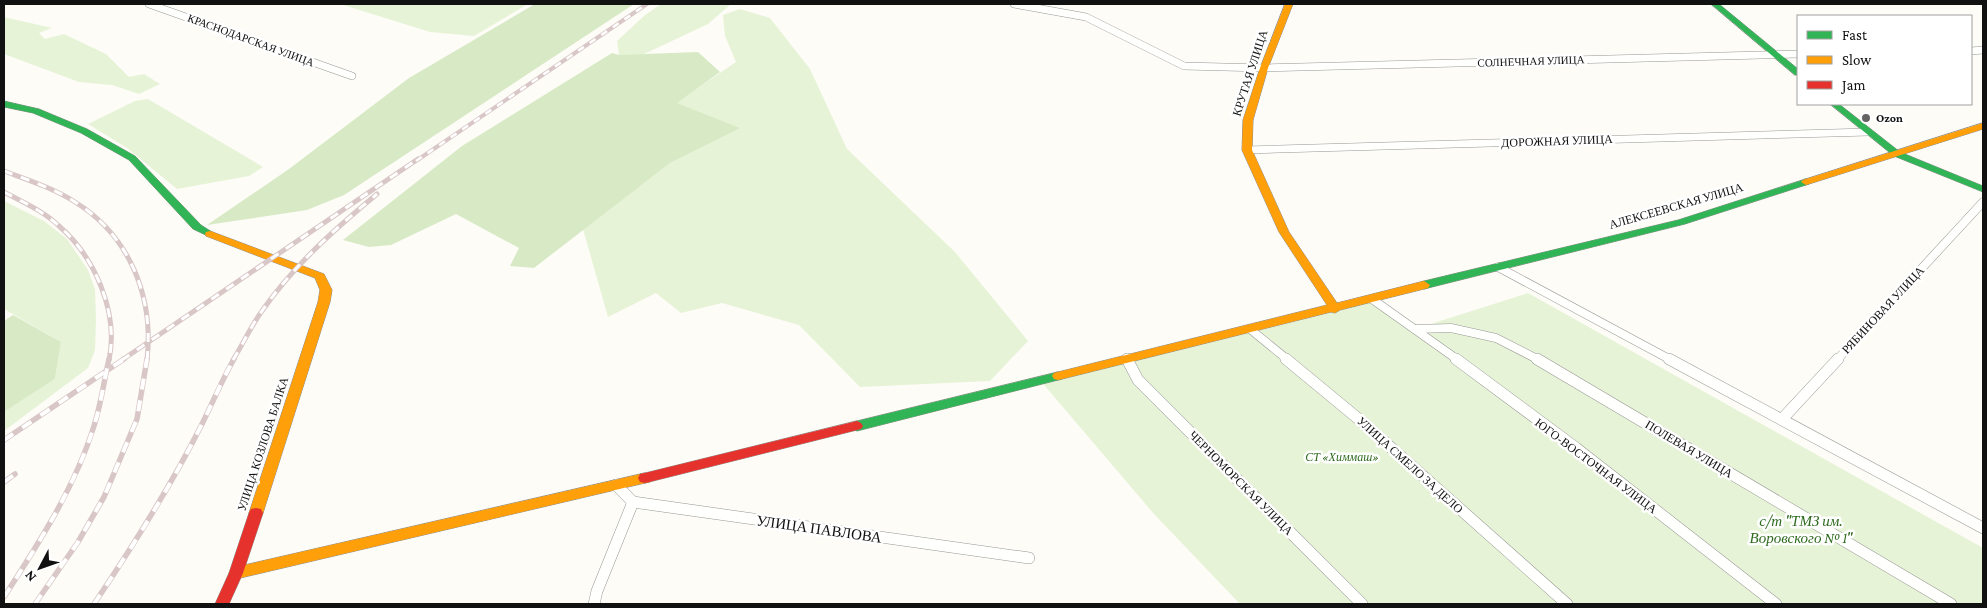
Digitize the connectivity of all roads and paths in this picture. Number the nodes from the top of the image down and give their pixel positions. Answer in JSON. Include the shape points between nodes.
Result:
{"nodes":[{"id":1,"x":150,"y":4,"type":"edge"},
{"id":2,"x":1014,"y":4,"type":"edge"},
{"id":3,"x":1289,"y":4,"type":"edge"},
{"id":4,"x":1715,"y":4,"type":"edge"},
{"id":5,"x":1776,"y":54,"type":"junction"},
{"id":6,"x":1797,"y":54,"type":"edge"},
{"id":7,"x":1264,"y":68,"type":"junction"},
{"id":8,"x":1797,"y":72,"type":"edge"},
{"id":9,"x":352,"y":76,"type":"dead end"},
{"id":10,"x":4,"y":104,"type":"edge"},
{"id":11,"x":1835,"y":105,"type":"edge"},
{"id":12,"x":1983,"y":126,"type":"edge"},
{"id":13,"x":1868,"y":132,"type":"junction"},
{"id":14,"x":1247,"y":150,"type":"junction"},
{"id":15,"x":1897,"y":154,"type":"junction"},
{"id":16,"x":1983,"y":189,"type":"edge"},
{"id":17,"x":1983,"y":202,"type":"edge"},
{"id":18,"x":1498,"y":267,"type":"junction"},
{"id":19,"x":1372,"y":300,"type":"junction"},
{"id":20,"x":1335,"y":308,"type":"junction"},
{"id":21,"x":1250,"y":329,"type":"junction"},
{"id":22,"x":1415,"y":330,"type":"junction"},
{"id":23,"x":1127,"y":358,"type":"junction"},
{"id":24,"x":1783,"y":418,"type":"junction"},
{"id":25,"x":616,"y":485,"type":"junction"},
{"id":26,"x":633,"y":502,"type":"junction"},
{"id":27,"x":1983,"y":528,"type":"edge"},
{"id":28,"x":1030,"y":558,"type":"dead end"},
{"id":29,"x":236,"y":574,"type":"junction"},
{"id":30,"x":222,"y":604,"type":"edge"},
{"id":31,"x":594,"y":604,"type":"edge"},
{"id":32,"x":1362,"y":604,"type":"edge"},
{"id":33,"x":1567,"y":604,"type":"edge"},
{"id":34,"x":1776,"y":604,"type":"edge"},
{"id":35,"x":1951,"y":604,"type":"edge"}],
"edges":[{"from":1,"to":9,"type":"street","name":"КРАСНОДАРСКАЯ УЛИЦА"},
{"from":2,"to":7,"type":"street","name":"СОЛНЕЧНАЯ УЛИЦА","via":[[1086,17],[1184,66]]},
{"from":3,"to":7,"type":"street","name":"КРУТАЯ УЛИЦА"},
{"from":4,"to":5,"type":"street"},
{"from":5,"to":6,"type":"street","name":"СОЛНЕЧНАЯ УЛИЦА"},
{"from":5,"to":7,"type":"street","name":"СОЛНЕЧНАЯ УЛИЦА"},
{"from":5,"to":8,"type":"street"},
{"from":7,"to":14,"type":"street","name":"КРУТАЯ УЛИЦА","via":[[1248,120]]},
{"from":10,"to":29,"type":"street","name":"УЛИЦА КОЗЛОВА БАЛКА","via":[[36,111],[84,131],[132,158],[198,227],[216,238],[320,276],[326,290],[324,302]]},
{"from":11,"to":13,"type":"street"},
{"from":12,"to":15,"type":"street","name":"АЛЕКСЕЕВСКАЯ УЛИЦА"},
{"from":13,"to":14,"type":"street","name":"ДОРОЖНАЯ УЛИЦА"},
{"from":13,"to":15,"type":"street"},
{"from":14,"to":20,"type":"street","name":"КРУТАЯ УЛИЦА","via":[[1284,232]]},
{"from":15,"to":16,"type":"street"},
{"from":15,"to":18,"type":"street","name":"АЛЕКСЕЕВСКАЯ УЛИЦА","via":[[1681,222]]},
{"from":17,"to":24,"type":"street","name":"РЯБИНОВАЯ УЛИЦА"},
{"from":18,"to":19,"type":"street","name":"АЛЕКСЕЕВСКАЯ УЛИЦА"},
{"from":18,"to":24,"type":"street"},
{"from":19,"to":20,"type":"street","name":"АЛЕКСЕЕВСКАЯ УЛИЦА"},
{"from":19,"to":22,"type":"street","name":"ЮГО-ВОСТОЧНАЯ УЛИЦА"},
{"from":20,"to":21,"type":"street","name":"АЛЕКСЕЕВСКАЯ УЛИЦА"},
{"from":21,"to":23,"type":"street","name":"АЛЕКСЕЕВСКАЯ УЛИЦА"},
{"from":21,"to":33,"type":"street","name":"УЛИЦА СМЕЛО ЗА ДЕЛО","via":[[1361,421]]},
{"from":22,"to":34,"type":"street","name":"ЮГО-ВОСТОЧНАЯ УЛИЦА","via":[[1584,455]]},
{"from":22,"to":35,"type":"street","name":"ПОЛЕВАЯ УЛИЦА","via":[[1451,328],[1496,338],[1543,362]]},
{"from":23,"to":25,"type":"street","name":"АЛЕКСЕЕВСКАЯ УЛИЦА"},
{"from":23,"to":32,"type":"street","name":"ЧЕРНОМОРСКАЯ УЛИЦА","via":[[1138,380]]},
{"from":24,"to":27,"type":"street"},
{"from":25,"to":26,"type":"street"},
{"from":25,"to":29,"type":"street","name":"АЛЕКСЕЕВСКАЯ УЛИЦА"},
{"from":26,"to":28,"type":"street","name":"УЛИЦА ПАВЛОВА"},
{"from":26,"to":31,"type":"street"},
{"from":29,"to":30,"type":"street","name":"УЛИЦА КОЗЛОВА БАЛКА"}]}
